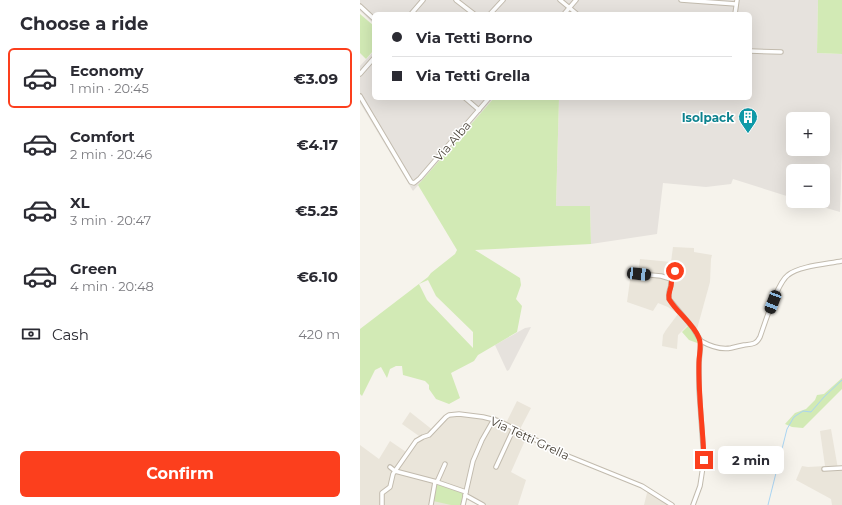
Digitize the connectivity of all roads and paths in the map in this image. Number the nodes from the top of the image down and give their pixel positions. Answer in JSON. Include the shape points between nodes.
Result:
{"nodes":[{"id":1,"x":423,"y":0,"type":"edge"},
{"id":2,"x":456,"y":0,"type":"edge"},
{"id":3,"x":503,"y":0,"type":"edge"},
{"id":4,"x":560,"y":0,"type":"edge"},
{"id":5,"x":576,"y":0,"type":"edge"},
{"id":6,"x":681,"y":0,"type":"edge"},
{"id":7,"x":736,"y":2,"type":"edge"},
{"id":8,"x":360,"y":6,"type":"edge"},
{"id":9,"x":569,"y":8,"type":"junction"},
{"id":10,"x":413,"y":12,"type":"edge"},
{"id":11,"x":471,"y":12,"type":"edge"},
{"id":12,"x":492,"y":12,"type":"edge"},
{"id":13,"x":566,"y":12,"type":"edge"},
{"id":14,"x":574,"y":12,"type":"edge"},
{"id":15,"x":735,"y":12,"type":"edge"},
{"id":16,"x":372,"y":17,"type":"edge"},
{"id":17,"x":752,"y":51,"type":"edge"},
{"id":18,"x":781,"y":52,"type":"dead end"},
{"id":19,"x":372,"y":60,"type":"edge"},
{"id":20,"x":360,"y":74,"type":"edge"},
{"id":21,"x":360,"y":96,"type":"edge"},
{"id":22,"x":467,"y":100,"type":"edge"},
{"id":23,"x":487,"y":100,"type":"edge"},
{"id":24,"x":479,"y":110,"type":"junction"},
{"id":25,"x":842,"y":261,"type":"edge"},
{"id":26,"x":679,"y":264,"type":"dead end"},
{"id":27,"x":639,"y":274,"type":"dead end"},
{"id":28,"x":671,"y":278,"type":"junction"},
{"id":29,"x":700,"y":341,"type":"junction"},
{"id":30,"x":494,"y":419,"type":"junction"},
{"id":31,"x":514,"y":428,"type":"junction"},
{"id":32,"x":445,"y":464,"type":"dead end"},
{"id":33,"x":390,"y":467,"type":"dead end"},
{"id":34,"x":496,"y":467,"type":"dead end"},
{"id":35,"x":824,"y":468,"type":"dead end"},
{"id":36,"x":842,"y":468,"type":"edge"},
{"id":37,"x":395,"y":470,"type":"junction"},
{"id":38,"x":436,"y":482,"type":"junction"},
{"id":39,"x":465,"y":494,"type":"junction"},
{"id":40,"x":382,"y":505,"type":"edge"},
{"id":41,"x":431,"y":505,"type":"edge"},
{"id":42,"x":463,"y":505,"type":"edge"},
{"id":43,"x":483,"y":505,"type":"edge"},
{"id":44,"x":672,"y":505,"type":"edge"},
{"id":45,"x":693,"y":505,"type":"edge"}],
"edges":[{"from":1,"to":10,"type":"street"},
{"from":2,"to":11,"type":"street"},
{"from":3,"to":12,"type":"street"},
{"from":4,"to":9,"type":"street"},
{"from":5,"to":9,"type":"street"},
{"from":6,"to":7,"type":"street"},
{"from":7,"to":15,"type":"street"},
{"from":8,"to":16,"type":"street"},
{"from":9,"to":13,"type":"street"},
{"from":9,"to":14,"type":"street"},
{"from":17,"to":18,"type":"street"},
{"from":19,"to":20,"type":"street"},
{"from":21,"to":24,"type":"street","name":"Via Alba","via":[[411,182],[414,183]]},
{"from":22,"to":24,"type":"street"},
{"from":23,"to":24,"type":"street","name":"Via Alba"},
{"from":25,"to":29,"type":"street","via":[[799,269],[788,275],[777,290],[760,338],[754,344],[724,348]]},
{"from":26,"to":28,"type":"street","via":[[679,271],[674,271]]},
{"from":27,"to":28,"type":"street"},
{"from":28,"to":29,"type":"street","via":[[668,297]]},
{"from":29,"to":45,"type":"street","via":[[699,389],[704,460],[700,486]]},
{"from":30,"to":31,"type":"street","name":"Via Tetti Grella"},
{"from":30,"to":37,"type":"street","name":"Via Tetti Grella","via":[[472,415],[449,415],[429,435],[416,442]]},
{"from":30,"to":39,"type":"street","via":[[473,461]]},
{"from":31,"to":34,"type":"street"},
{"from":31,"to":44,"type":"street","name":"Via Tetti Grella","via":[[563,454],[642,486]]},
{"from":32,"to":38,"type":"street"},
{"from":33,"to":37,"type":"street"},
{"from":35,"to":36,"type":"street"},
{"from":37,"to":38,"type":"street"},
{"from":37,"to":40,"type":"street","name":"Via Tetti Grella","via":[[390,487],[382,493]]},
{"from":38,"to":39,"type":"street"},
{"from":38,"to":41,"type":"street"},
{"from":39,"to":42,"type":"street"},
{"from":39,"to":43,"type":"street"}]}
